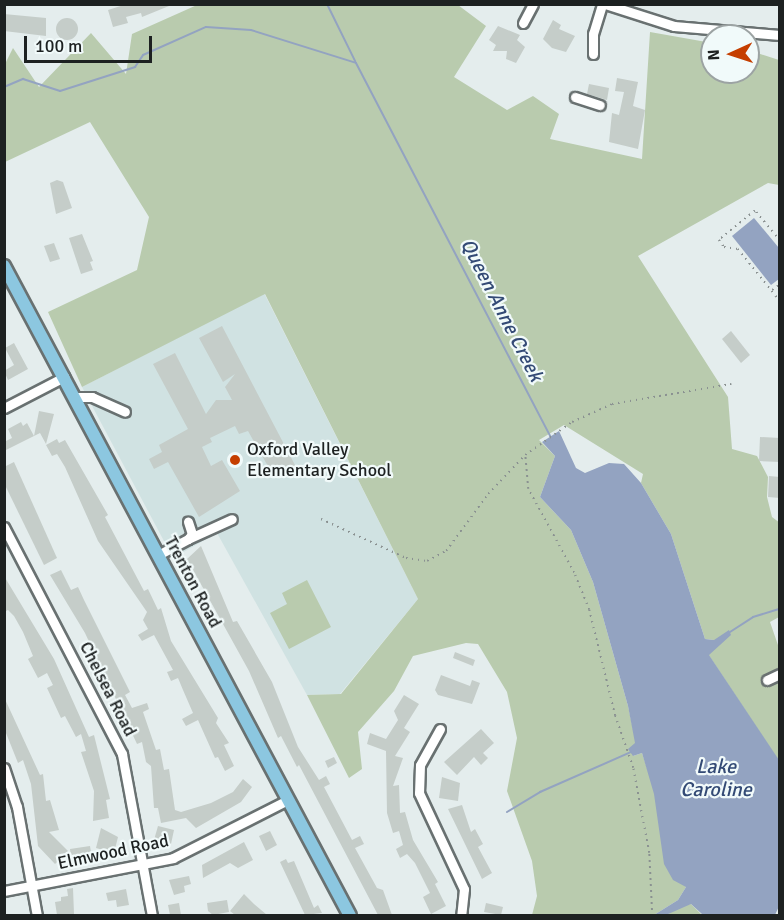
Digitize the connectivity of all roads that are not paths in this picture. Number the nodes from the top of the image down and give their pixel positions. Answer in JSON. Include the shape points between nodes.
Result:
{"nodes":[{"id":1,"x":533,"y":4,"type":"edge"},
{"id":2,"x":603,"y":4,"type":"edge"},
{"id":3,"x":523,"y":22,"type":"dead end"},
{"id":4,"x":780,"y":35,"type":"edge"},
{"id":5,"x":593,"y":54,"type":"dead end"},
{"id":6,"x":575,"y":97,"type":"dead end"},
{"id":7,"x":600,"y":105,"type":"dead end"},
{"id":8,"x":4,"y":266,"type":"edge"},
{"id":9,"x":64,"y":377,"type":"junction"},
{"id":10,"x":74,"y":397,"type":"junction"},
{"id":11,"x":4,"y":408,"type":"edge"},
{"id":12,"x":125,"y":412,"type":"dead end"},
{"id":13,"x":232,"y":519,"type":"dead end"},
{"id":14,"x":188,"y":522,"type":"dead end"},
{"id":15,"x":4,"y":527,"type":"edge"},
{"id":16,"x":188,"y":539,"type":"junction"},
{"id":17,"x":158,"y":555,"type":"junction"},
{"id":18,"x":780,"y":674,"type":"edge"},
{"id":19,"x":767,"y":680,"type":"dead end"},
{"id":20,"x":440,"y":729,"type":"dead end"},
{"id":21,"x":4,"y":768,"type":"edge"},
{"id":22,"x":288,"y":800,"type":"junction"},
{"id":23,"x":144,"y":866,"type":"junction"},
{"id":24,"x":32,"y":886,"type":"junction"},
{"id":25,"x":4,"y":891,"type":"edge"},
{"id":26,"x":37,"y":915,"type":"edge"},
{"id":27,"x":152,"y":915,"type":"edge"},
{"id":28,"x":350,"y":915,"type":"edge"},
{"id":29,"x":461,"y":915,"type":"edge"}],
"edges":[{"from":1,"to":3,"type":"street"},
{"from":2,"to":4,"type":"street","via":[[674,26]]},
{"from":2,"to":5,"type":"street","via":[[593,33]]},
{"from":6,"to":7,"type":"street"},
{"from":8,"to":9,"type":"main road","name":"Trenton Road"},
{"from":9,"to":10,"type":"main road","name":"Trenton Road"},
{"from":9,"to":11,"type":"street"},
{"from":10,"to":12,"type":"street","via":[[92,396]]},
{"from":10,"to":17,"type":"main road","name":"Trenton Road"},
{"from":13,"to":16,"type":"street"},
{"from":14,"to":16,"type":"street","via":[[192,534]]},
{"from":15,"to":23,"type":"street","name":"Chelsea Road","via":[[116,738],[125,764]]},
{"from":16,"to":17,"type":"street"},
{"from":17,"to":22,"type":"main road","name":"Trenton Road"},
{"from":18,"to":19,"type":"street"},
{"from":20,"to":29,"type":"street","via":[[420,765],[419,793],[464,889]]},
{"from":21,"to":24,"type":"street","via":[[17,807]]},
{"from":22,"to":23,"type":"street","name":"Elmwood Road","via":[[195,849]]},
{"from":22,"to":28,"type":"main road","name":"Trenton Road"},
{"from":23,"to":24,"type":"street","name":"Elmwood Road"},
{"from":23,"to":27,"type":"street","name":"Chelsea Road"},
{"from":24,"to":25,"type":"street","name":"Elmwood Road"},
{"from":24,"to":26,"type":"street"}]}
